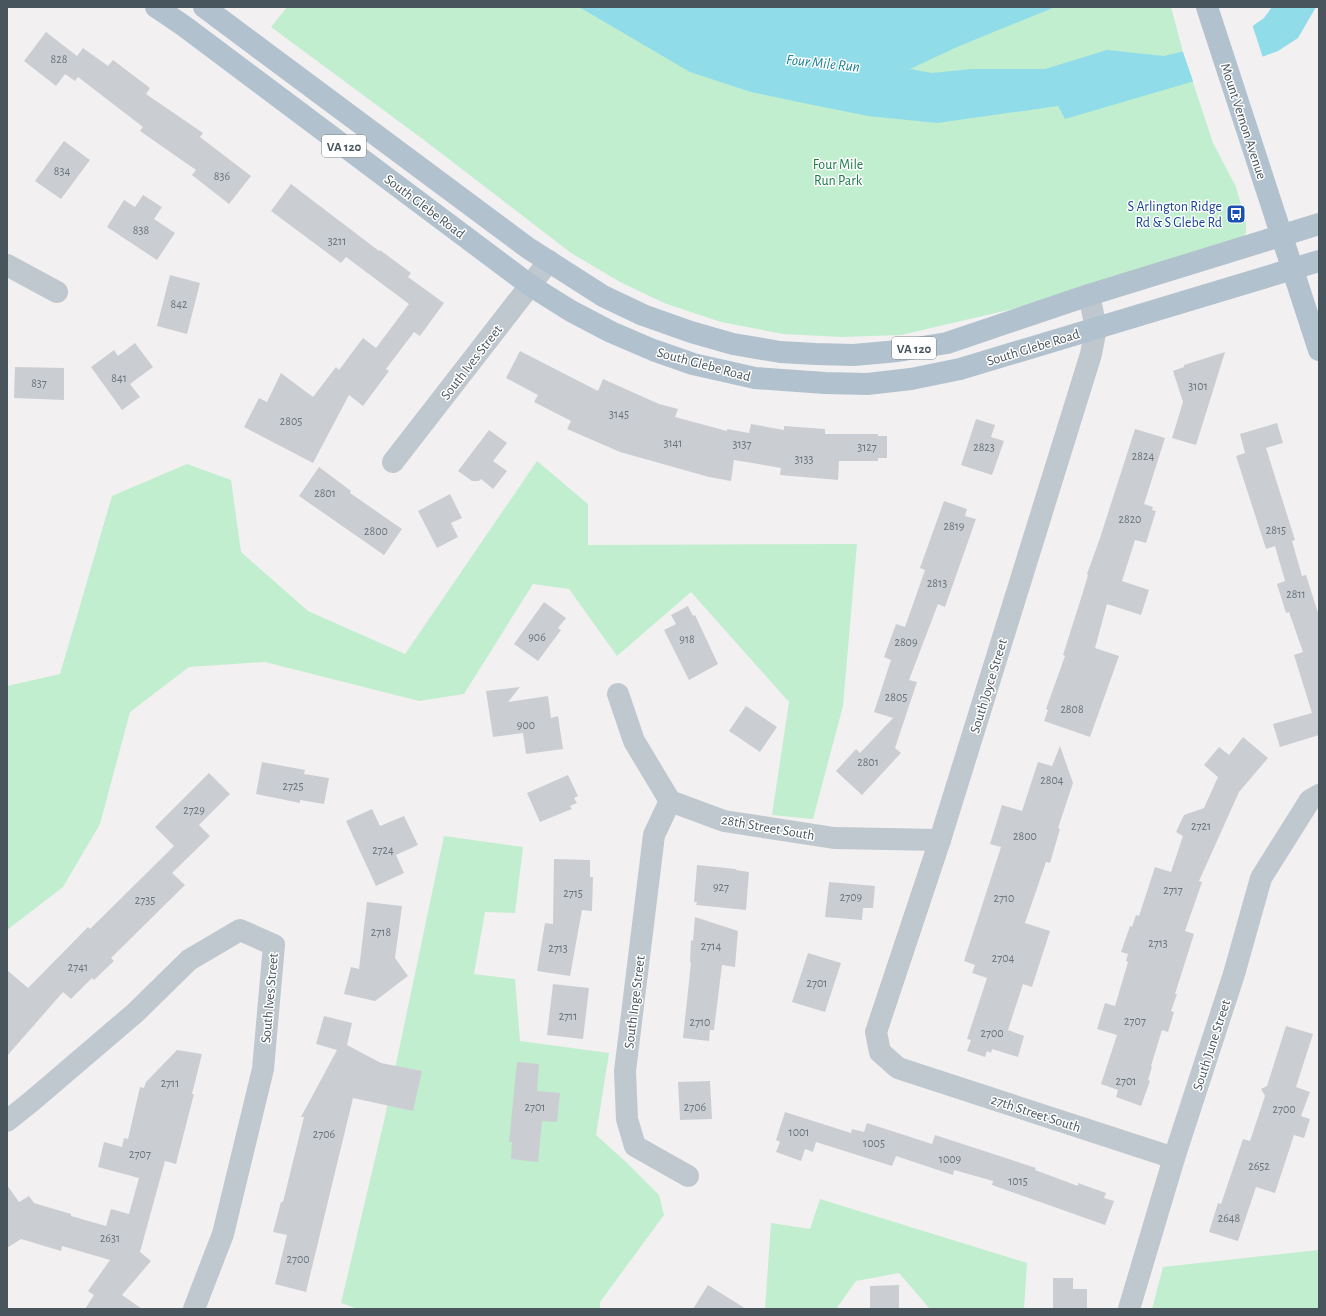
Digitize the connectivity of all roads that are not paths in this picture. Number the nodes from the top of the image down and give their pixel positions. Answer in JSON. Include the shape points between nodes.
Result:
{"nodes":[{"id":1,"x":156,"y":7,"type":"edge"},
{"id":2,"x":204,"y":7,"type":"edge"},
{"id":3,"x":1207,"y":7,"type":"edge"},
{"id":4,"x":1319,"y":224,"type":"edge"},
{"id":5,"x":1282,"y":235,"type":"junction"},
{"id":6,"x":1319,"y":260,"type":"edge"},
{"id":7,"x":549,"y":261,"type":"junction"},
{"id":8,"x":7,"y":265,"type":"edge"},
{"id":9,"x":1292,"y":268,"type":"junction"},
{"id":10,"x":531,"y":286,"type":"junction"},
{"id":11,"x":57,"y":292,"type":"dead end"},
{"id":12,"x":1089,"y":295,"type":"junction"},
{"id":13,"x":1096,"y":328,"type":"junction"},
{"id":14,"x":1319,"y":350,"type":"edge"},
{"id":15,"x":393,"y":462,"type":"dead end"},
{"id":16,"x":618,"y":694,"type":"dead end"},
{"id":17,"x":1319,"y":794,"type":"edge"},
{"id":18,"x":670,"y":801,"type":"junction"},
{"id":19,"x":940,"y":840,"type":"junction"},
{"id":20,"x":898,"y":1068,"type":"joint"},
{"id":21,"x":7,"y":1121,"type":"edge"},
{"id":22,"x":1174,"y":1158,"type":"junction"},
{"id":23,"x":688,"y":1176,"type":"dead end"},
{"id":24,"x":194,"y":1309,"type":"edge"},
{"id":25,"x":1129,"y":1309,"type":"edge"}],
"edges":[{"from":1,"to":10,"type":"main road","name":"South Glebe Road","number":"VA 120"},
{"from":2,"to":7,"type":"main road","name":"South Glebe Road","number":"VA 120"},
{"from":3,"to":5,"type":"main road","name":"Mount Vernon Avenue"},
{"from":4,"to":5,"type":"main road","name":"South Glebe Road","number":"VA 120"},
{"from":5,"to":9,"type":"main road","name":"Mount Vernon Avenue"},
{"from":5,"to":12,"type":"main road","name":"South Glebe Road","number":"VA 120"},
{"from":6,"to":9,"type":"main road","name":"South Glebe Road","number":"VA 120"},
{"from":7,"to":10,"type":"street","name":"South Ives Street"},
{"from":7,"to":12,"type":"main road","name":"South Glebe Road","number":"VA 120","via":[[603,296],[643,315],[733,344],[780,352],[854,355],[947,343]]},
{"from":8,"to":11,"type":"street"},
{"from":9,"to":13,"type":"main road","name":"South Glebe Road","number":"VA 120"},
{"from":9,"to":14,"type":"main road","name":"Mount Vernon Avenue"},
{"from":10,"to":13,"type":"main road","name":"South Glebe Road","number":"VA 120","via":[[612,332],[653,350],[693,364],[755,378],[867,384],[911,379],[960,369]]},
{"from":10,"to":15,"type":"street","name":"South Ives Street"},
{"from":12,"to":13,"type":"street","name":"South Joyce Street"},
{"from":13,"to":19,"type":"street","name":"South Joyce Street","via":[[1091,354]]},
{"from":16,"to":18,"type":"street","via":[[634,741]]},
{"from":17,"to":22,"type":"street","name":"South June Street","via":[[1310,800],[1261,878],[1234,974]]},
{"from":18,"to":19,"type":"street","name":"28th Street South","via":[[724,821],[834,838]]},
{"from":18,"to":23,"type":"street","name":"South Inge Street","via":[[654,835],[625,1071],[627,1119],[635,1146]]},
{"from":19,"to":20,"type":"street","name":"South Joyce Street","via":[[876,1032],[880,1052]]},
{"from":20,"to":22,"type":"street","name":"27th Street South"},
{"from":21,"to":24,"type":"street","name":"South Ives Street","via":[[135,1013],[189,960],[240,930],[274,945],[263,1069],[223,1234]]},
{"from":22,"to":25,"type":"street","name":"South June Street"}]}
